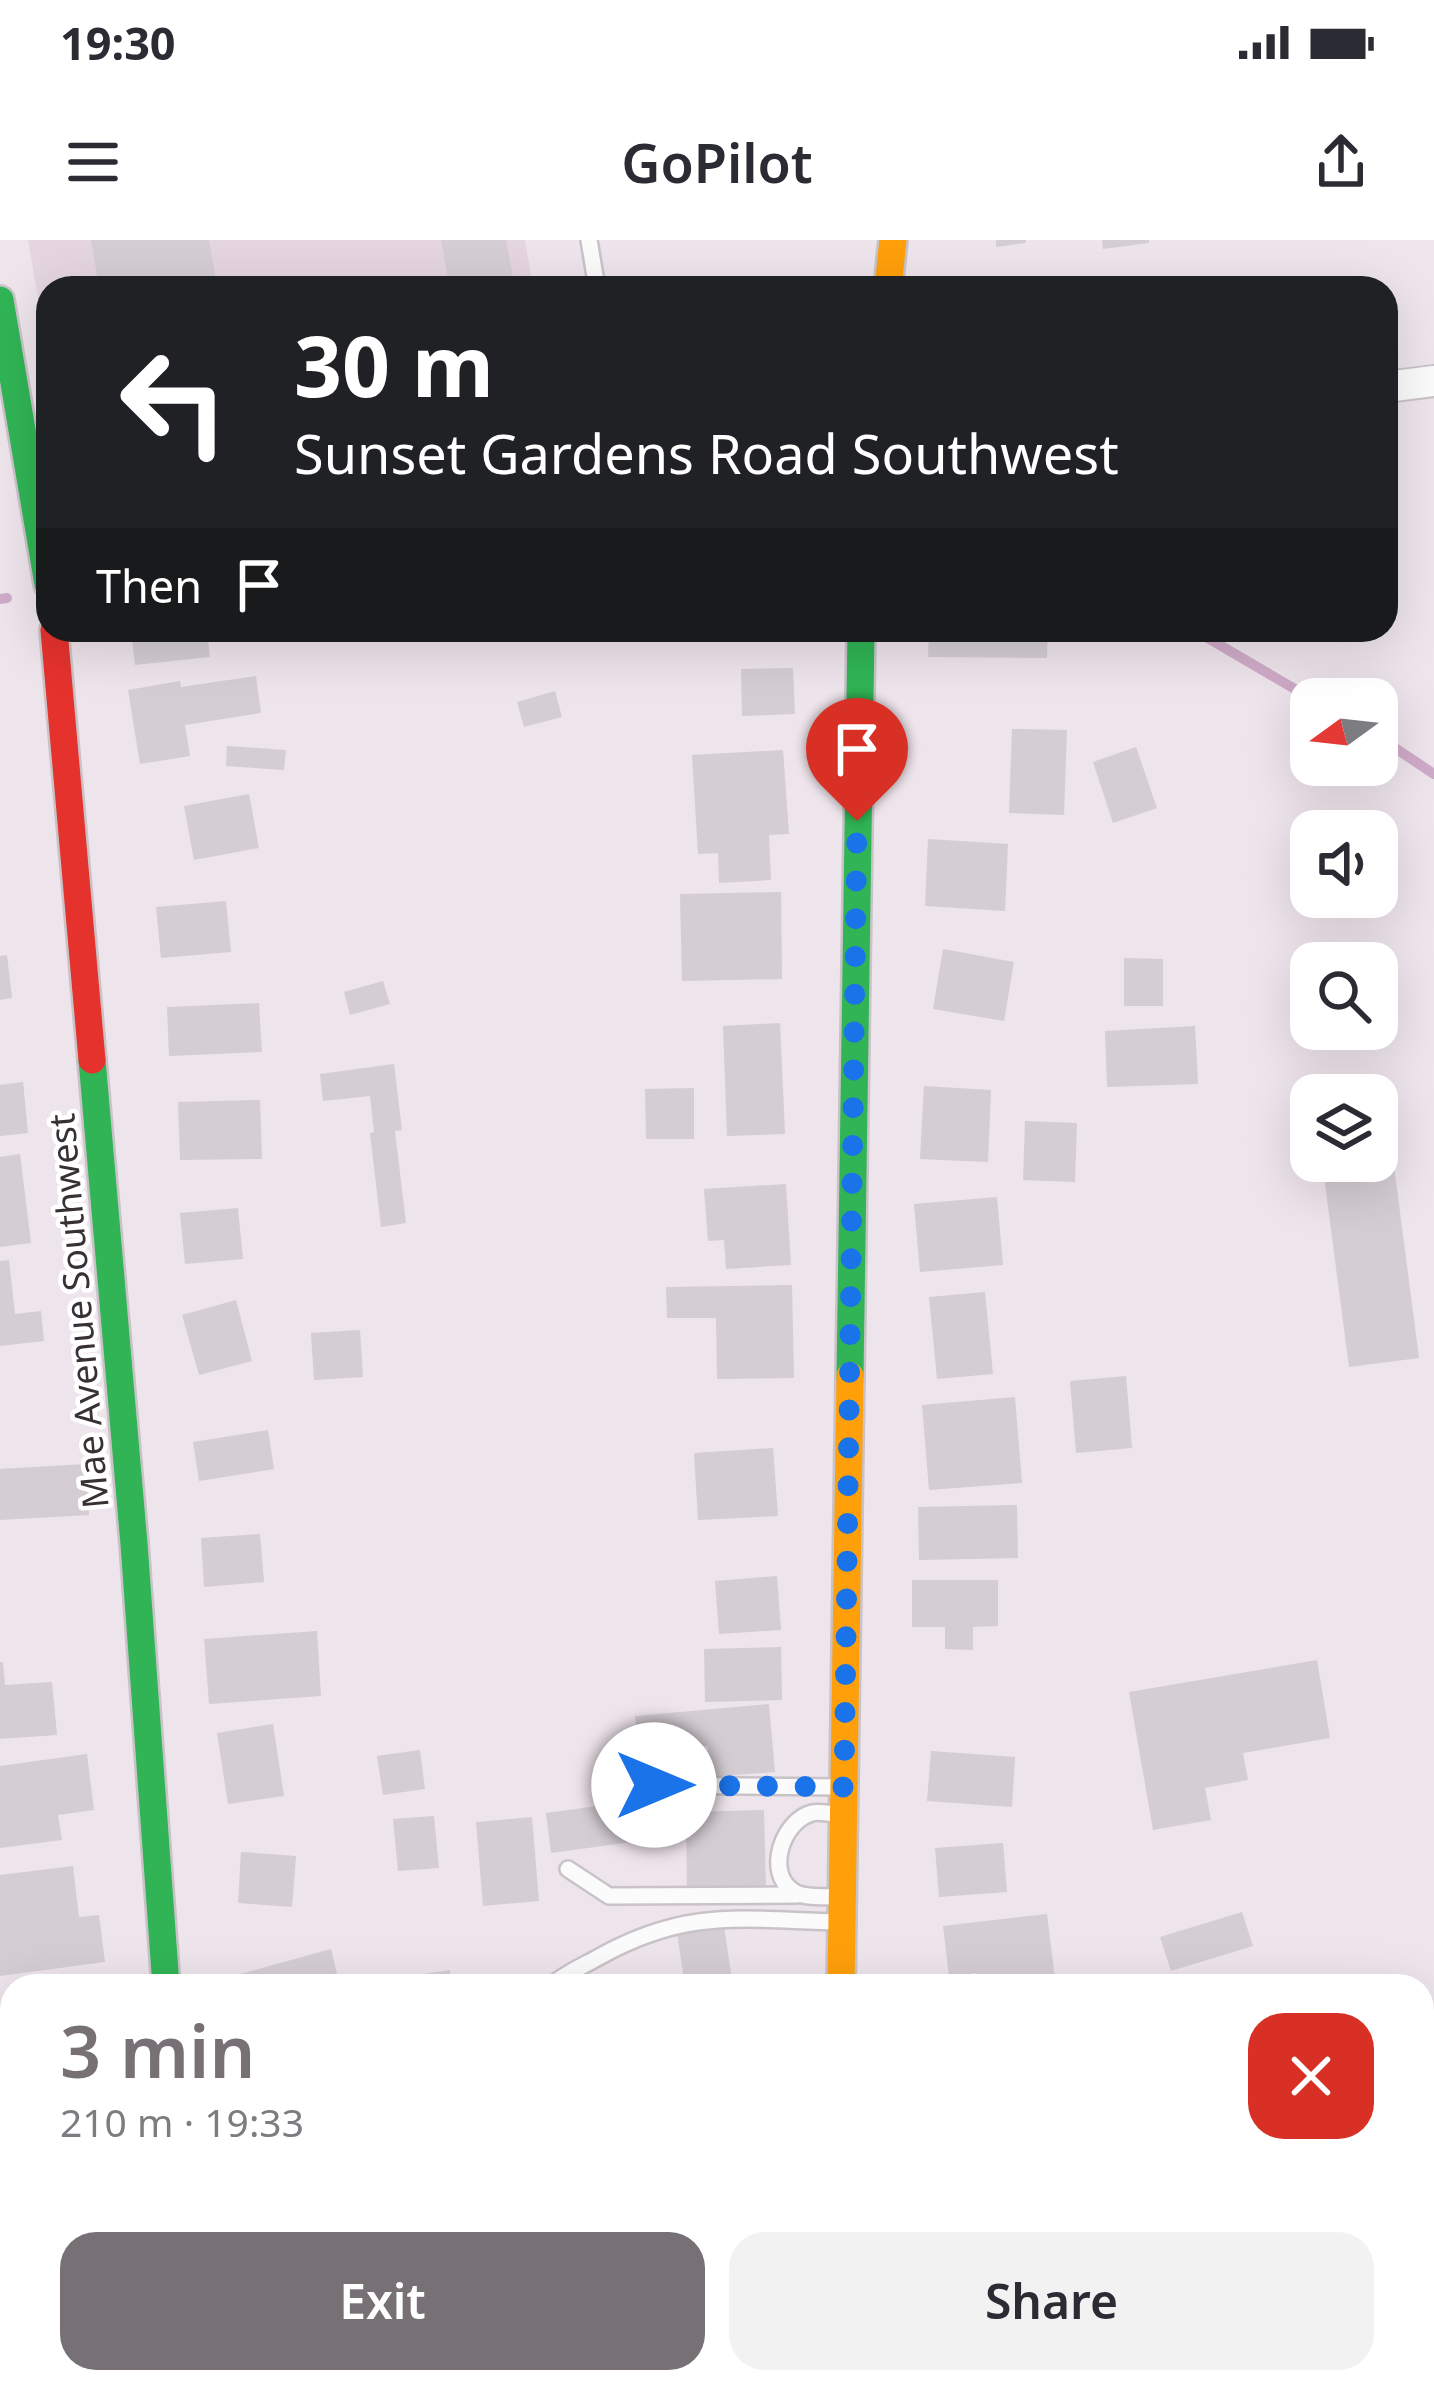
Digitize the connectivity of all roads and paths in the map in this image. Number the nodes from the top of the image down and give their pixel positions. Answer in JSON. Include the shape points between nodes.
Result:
{"nodes":[{"id":1,"x":590,"y":240,"type":"edge"},
{"id":2,"x":893,"y":240,"type":"edge"},
{"id":3,"x":595,"y":276,"type":"edge"},
{"id":4,"x":889,"y":276,"type":"edge"},
{"id":5,"x":0,"y":300,"type":"edge"},
{"id":6,"x":1434,"y":381,"type":"edge"},
{"id":7,"x":1398,"y":386,"type":"edge"},
{"id":8,"x":36,"y":513,"type":"edge"},
{"id":9,"x":55,"y":642,"type":"edge"},
{"id":10,"x":861,"y":642,"type":"edge"},
{"id":11,"x":654,"y":1785,"type":"dead end"},
{"id":12,"x":844,"y":1801,"type":"junction"},
{"id":13,"x":568,"y":1869,"type":"dead end"},
{"id":14,"x":797,"y":1895,"type":"junction"},
{"id":15,"x":843,"y":1910,"type":"junction"},
{"id":16,"x":165,"y":1974,"type":"edge"},
{"id":17,"x":571,"y":1974,"type":"edge"},
{"id":18,"x":842,"y":1974,"type":"edge"}],
"edges":[{"from":1,"to":3,"type":"lane"},
{"from":2,"to":4,"type":"street"},
{"from":5,"to":8,"type":"street"},
{"from":6,"to":7,"type":"street"},
{"from":9,"to":16,"type":"street","name":"Mae Avenue Southwest"},
{"from":10,"to":12,"type":"street"},
{"from":11,"to":12,"type":"lane"},
{"from":12,"to":14,"type":"lane","via":[[782,1839],[782,1875]]},
{"from":12,"to":15,"type":"street"},
{"from":13,"to":14,"type":"lane","via":[[609,1896]]},
{"from":14,"to":15,"type":"lane"},
{"from":15,"to":17,"type":"lane","via":[[680,1922]]},
{"from":15,"to":18,"type":"street"}]}
